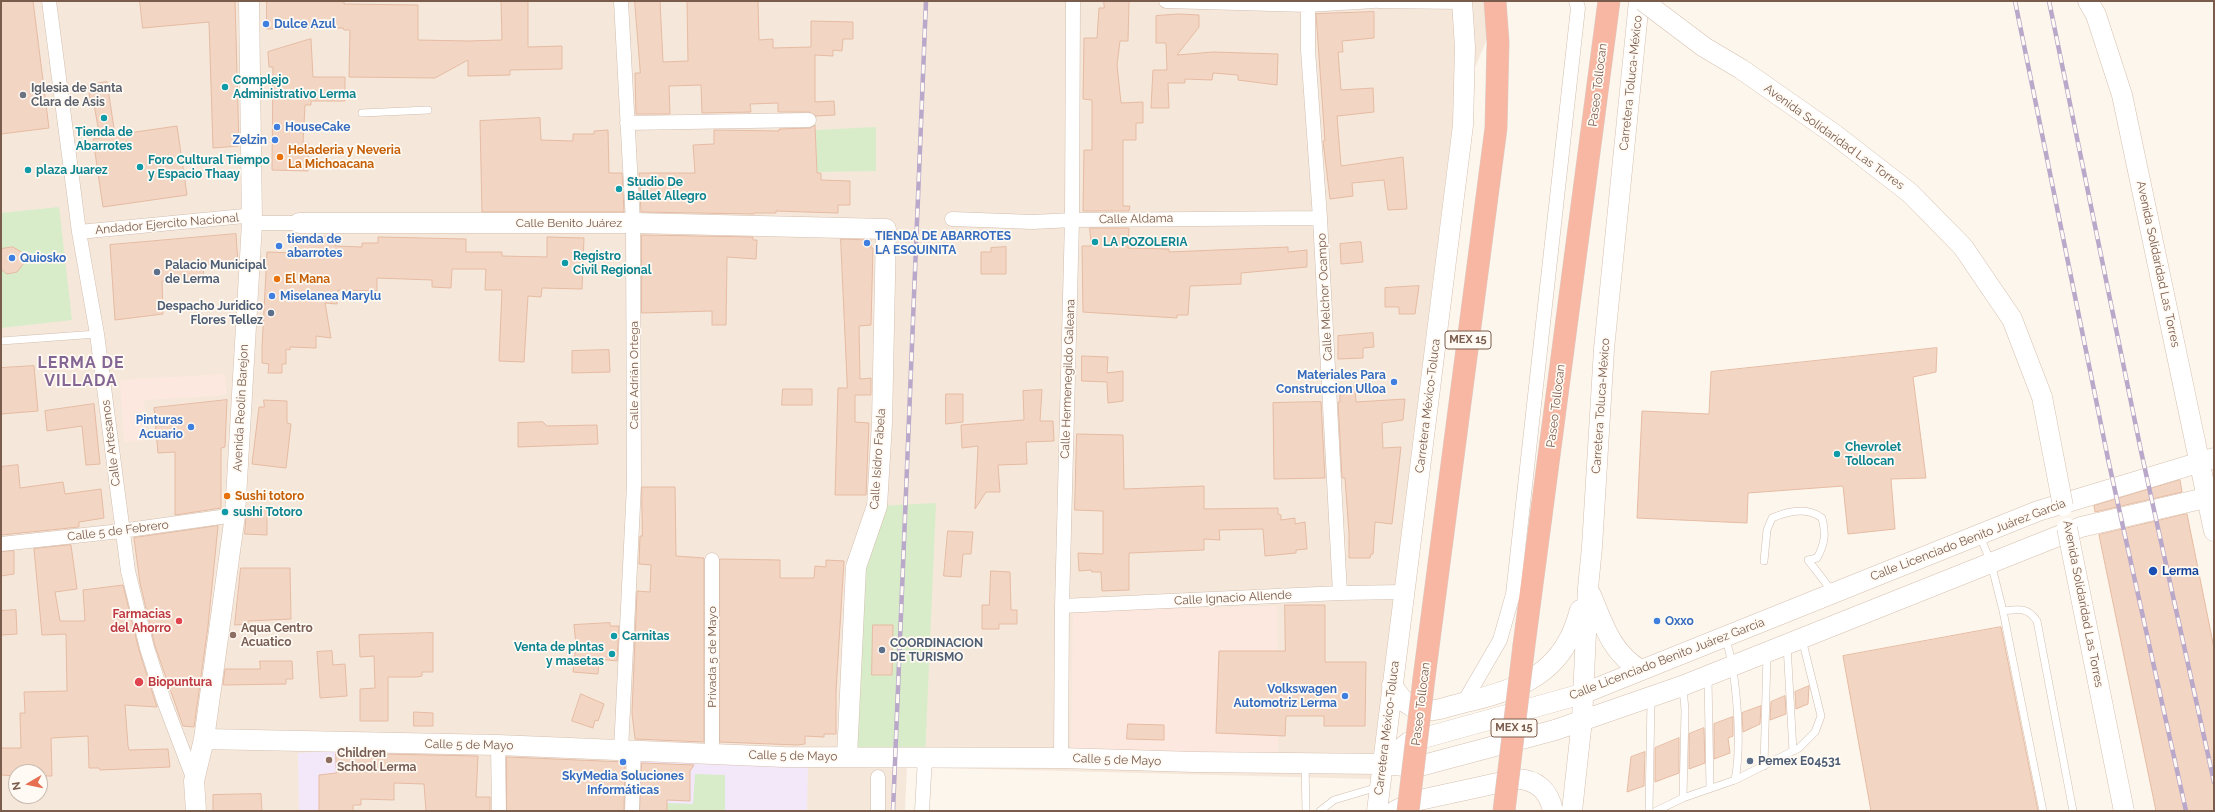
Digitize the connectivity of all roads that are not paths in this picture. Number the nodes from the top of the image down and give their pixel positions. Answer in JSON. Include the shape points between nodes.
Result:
{"nodes":[{"id":1,"x":49,"y":1,"type":"edge"},
{"id":2,"x":249,"y":1,"type":"edge"},
{"id":3,"x":621,"y":1,"type":"edge"},
{"id":4,"x":1073,"y":1,"type":"edge"},
{"id":5,"x":1166,"y":1,"type":"edge"},
{"id":6,"x":1374,"y":1,"type":"edge"},
{"id":7,"x":1378,"y":1,"type":"edge"},
{"id":8,"x":1495,"y":1,"type":"edge"},
{"id":9,"x":1609,"y":1,"type":"edge"},
{"id":10,"x":1639,"y":1,"type":"edge"},
{"id":11,"x":1643,"y":1,"type":"edge"},
{"id":12,"x":1462,"y":2,"type":"edge"},
{"id":13,"x":1308,"y":3,"type":"edge"},
{"id":14,"x":1577,"y":4,"type":"edge"},
{"id":15,"x":2092,"y":6,"type":"edge"},
{"id":16,"x":428,"y":110,"type":"dead end"},
{"id":17,"x":362,"y":113,"type":"dead end"},
{"id":18,"x":809,"y":120,"type":"dead end"},
{"id":19,"x":627,"y":123,"type":"junction"},
{"id":20,"x":1320,"y":218,"type":"junction"},
{"id":21,"x":952,"y":219,"type":"dead end"},
{"id":22,"x":1072,"y":220,"type":"junction"},
{"id":23,"x":252,"y":223,"type":"junction"},
{"id":24,"x":299,"y":223,"type":"joint"},
{"id":25,"x":633,"y":223,"type":"junction"},
{"id":26,"x":886,"y":229,"type":"joint"},
{"id":27,"x":79,"y":232,"type":"junction"},
{"id":28,"x":97,"y":334,"type":"junction"},
{"id":29,"x":1,"y":341,"type":"edge"},
{"id":30,"x":2207,"y":460,"type":"edge"},
{"id":31,"x":2211,"y":498,"type":"edge"},
{"id":32,"x":235,"y":515,"type":"junction"},
{"id":33,"x":121,"y":531,"type":"junction"},
{"id":34,"x":2214,"y":532,"type":"edge"},
{"id":35,"x":1979,"y":534,"type":"junction"},
{"id":36,"x":1,"y":544,"type":"edge"},
{"id":37,"x":712,"y":560,"type":"dead end"},
{"id":38,"x":1764,"y":561,"type":"dead end"},
{"id":39,"x":1991,"y":563,"type":"junction"},
{"id":40,"x":1588,"y":588,"type":"junction"},
{"id":41,"x":1340,"y":592,"type":"junction"},
{"id":42,"x":1405,"y":592,"type":"junction"},
{"id":43,"x":1834,"y":593,"type":"junction"},
{"id":44,"x":1062,"y":606,"type":"junction"},
{"id":45,"x":2003,"y":611,"type":"junction"},
{"id":46,"x":1725,"y":636,"type":"junction"},
{"id":47,"x":1794,"y":640,"type":"junction"},
{"id":48,"x":1767,"y":651,"type":"junction"},
{"id":49,"x":1732,"y":665,"type":"junction"},
{"id":50,"x":1641,"y":670,"type":"junction"},
{"id":51,"x":1708,"y":675,"type":"junction"},
{"id":52,"x":1392,"y":685,"type":"junction"},
{"id":53,"x":1682,"y":686,"type":"junction"},
{"id":54,"x":1582,"y":694,"type":"junction"},
{"id":55,"x":1651,"y":696,"type":"junction"},
{"id":56,"x":1464,"y":702,"type":"junction"},
{"id":57,"x":1582,"y":720,"type":"junction"},
{"id":58,"x":204,"y":739,"type":"junction"},
{"id":59,"x":498,"y":745,"type":"junction"},
{"id":60,"x":627,"y":750,"type":"junction"},
{"id":61,"x":1793,"y":751,"type":"junction"},
{"id":62,"x":712,"y":754,"type":"junction"},
{"id":63,"x":847,"y":757,"type":"junction"},
{"id":64,"x":925,"y":757,"type":"junction"},
{"id":65,"x":1061,"y":758,"type":"junction"},
{"id":66,"x":1305,"y":764,"type":"junction"},
{"id":67,"x":1382,"y":764,"type":"junction"},
{"id":68,"x":1764,"y":766,"type":"junction"},
{"id":69,"x":878,"y":777,"type":"dead end"},
{"id":70,"x":1735,"y":780,"type":"junction"},
{"id":71,"x":194,"y":781,"type":"junction"},
{"id":72,"x":1380,"y":787,"type":"junction"},
{"id":73,"x":1710,"y":788,"type":"junction"},
{"id":74,"x":1683,"y":798,"type":"junction"},
{"id":75,"x":196,"y":811,"type":"edge"},
{"id":76,"x":499,"y":811,"type":"edge"},
{"id":77,"x":632,"y":811,"type":"edge"},
{"id":78,"x":878,"y":811,"type":"edge"},
{"id":79,"x":922,"y":811,"type":"edge"},
{"id":80,"x":1306,"y":811,"type":"edge"},
{"id":81,"x":1320,"y":811,"type":"edge"},
{"id":82,"x":1377,"y":811,"type":"edge"},
{"id":83,"x":1395,"y":811,"type":"edge"},
{"id":84,"x":1408,"y":811,"type":"edge"},
{"id":85,"x":1504,"y":811,"type":"edge"},
{"id":86,"x":1553,"y":811,"type":"edge"},
{"id":87,"x":1572,"y":811,"type":"edge"},
{"id":88,"x":1650,"y":811,"type":"edge"},
{"id":89,"x":1656,"y":811,"type":"edge"},
{"id":90,"x":2043,"y":811,"type":"edge"},
{"id":91,"x":2072,"y":811,"type":"edge"},
{"id":92,"x":2124,"y":811,"type":"edge"}],
"edges":[{"from":1,"to":27,"type":"street","name":"Calle Artesanos"},
{"from":2,"to":23,"type":"main road","name":"Avenida Reolin Barejon"},
{"from":3,"to":19,"type":"street","name":"Calle Adrián Ortega"},
{"from":4,"to":22,"type":"street","name":"Calle Hermenegildo Galeana"},
{"from":5,"to":13,"type":"street"},
{"from":6,"to":13,"type":"street"},
{"from":7,"to":12,"type":"street"},
{"from":8,"to":84,"type":"highway","name":"Paseo Tollocan","number":"MEX 15","bridge":true,"via":[[1498,49],[1496,128]]},
{"from":9,"to":85,"type":"highway","name":"Paseo Tollocan","number":"MEX 15","bridge":true},
{"from":10,"to":40,"type":"main road","name":"Carretera Toluca-México","via":[[1604,348]]},
{"from":11,"to":92,"type":"main road","name":"Avenida Solidaridad Las Torres","bridge":true,"via":[[1704,47],[1741,69],[1834,134],[1910,193],[1963,247],[2012,319],[2042,397]]},
{"from":12,"to":42,"type":"main road","name":"Carretera México-Toluca","via":[[1465,47],[1463,125]]},
{"from":13,"to":20,"type":"street","name":"Calle Melchor Ocampo","via":[[1308,50]]},
{"from":14,"to":56,"type":"street","via":[[1513,594],[1500,640]]},
{"from":15,"to":30,"type":"main road","name":"Avenida Solidaridad Las Torres","via":[[2122,95]]},
{"from":16,"to":17,"type":"lane"},
{"from":18,"to":19,"type":"street"},
{"from":19,"to":25,"type":"street","name":"Calle Adrián Ortega"},
{"from":20,"to":22,"type":"street","name":"Calle Aldama"},
{"from":20,"to":41,"type":"street","name":"Calle Melchor Ocampo"},
{"from":21,"to":22,"type":"street","name":"Calle Aldama","via":[[1033,222]]},
{"from":22,"to":44,"type":"street","name":"Calle Hermenegildo Galeana"},
{"from":23,"to":24,"type":"street","name":"Calle Benito Juárez"},
{"from":23,"to":27,"type":"street","name":"Andador Ejercito Nacional","via":[[244,216]]},
{"from":23,"to":32,"type":"main road","name":"Avenida Reolin Barejon"},
{"from":24,"to":25,"type":"main road","name":"Calle Benito Juárez"},
{"from":25,"to":26,"type":"main road","name":"Calle Benito Juárez"},
{"from":25,"to":60,"type":"street","name":"Calle Adrián Ortega","via":[[634,485]]},
{"from":26,"to":63,"type":"main road","name":"Calle Isidro Fabela","via":[[882,423],[877,506],[856,567]]},
{"from":27,"to":28,"type":"street","name":"Calle Artesanos"},
{"from":28,"to":29,"type":"lane"},
{"from":28,"to":33,"type":"street","name":"Calle Artesanos"},
{"from":30,"to":31,"type":"main road","name":"Avenida Solidaridad Las Torres"},
{"from":30,"to":35,"type":"main road","name":"Calle Licenciado Benito Juárez García","via":[[2058,504]]},
{"from":31,"to":34,"type":"main road","name":"Avenida Solidaridad Las Torres"},
{"from":31,"to":39,"type":"main road","via":[[2081,527]]},
{"from":32,"to":33,"type":"street","name":"Calle 5 de Febrero"},
{"from":32,"to":58,"type":"main road","name":"Avenida Reolin Barejon"},
{"from":33,"to":36,"type":"street","name":"Calle 5 de Febrero"},
{"from":33,"to":71,"type":"street","name":"Calle Artesanos","via":[[128,572],[147,648]]},
{"from":35,"to":39,"type":"lane"},
{"from":35,"to":43,"type":"main road","name":"Calle Licenciado Benito Juárez García"},
{"from":37,"to":62,"type":"street","name":"Privada 5 de Mayo"},
{"from":38,"to":43,"type":"lane","via":[[1767,530],[1772,518],[1782,513],[1814,511],[1822,518],[1825,536],[1817,558],[1808,560]]},
{"from":39,"to":45,"type":"lane"},
{"from":39,"to":47,"type":"main road"},
{"from":40,"to":50,"type":"main road","via":[[1601,623],[1611,640],[1631,664]]},
{"from":40,"to":54,"type":"main road","name":"Carretera Toluca-México"},
{"from":40,"to":56,"type":"main road","via":[[1569,640],[1547,669],[1519,686]]},
{"from":41,"to":42,"type":"street","name":"Calle Ignacio Allende"},
{"from":41,"to":44,"type":"street","name":"Calle Ignacio Allende"},
{"from":42,"to":52,"type":"main road","name":"Carretera México-Toluca"},
{"from":43,"to":46,"type":"main road","name":"Calle Licenciado Benito Juárez García"},
{"from":44,"to":65,"type":"street","name":"Calle Hermenegildo Galeana"},
{"from":45,"to":90,"type":"lane"},
{"from":45,"to":91,"type":"lane","via":[[2019,609],[2031,613],[2037,621]]},
{"from":46,"to":49,"type":"lane"},
{"from":46,"to":50,"type":"main road","name":"Calle Licenciado Benito Juárez García"},
{"from":47,"to":48,"type":"main road"},
{"from":47,"to":61,"type":"lane"},
{"from":47,"to":61,"type":"lane","via":[[1821,716],[1816,732]]},
{"from":48,"to":49,"type":"main road"},
{"from":48,"to":68,"type":"lane"},
{"from":49,"to":51,"type":"main road"},
{"from":49,"to":70,"type":"lane","via":[[1739,739]]},
{"from":50,"to":54,"type":"main road","name":"Calle Licenciado Benito Juárez García"},
{"from":51,"to":53,"type":"main road"},
{"from":51,"to":73,"type":"lane"},
{"from":52,"to":56,"type":"main road","via":[[1405,704],[1418,710],[1436,710]]},
{"from":52,"to":67,"type":"main road","name":"Carretera México-Toluca"},
{"from":53,"to":55,"type":"main road"},
{"from":53,"to":74,"type":"lane","via":[[1685,710]]},
{"from":54,"to":57,"type":"main road","name":"Carretera Toluca-México"},
{"from":54,"to":67,"type":"main road","name":"Calle Licenciado Benito Juárez García","via":[[1409,742]]},
{"from":55,"to":57,"type":"main road"},
{"from":55,"to":88,"type":"lane"},
{"from":57,"to":67,"type":"main road","via":[[1555,730],[1416,767]]},
{"from":57,"to":87,"type":"main road","name":"Carretera Toluca-México"},
{"from":58,"to":59,"type":"main road","name":"Calle 5 de Mayo"},
{"from":58,"to":71,"type":"main road","name":"Avenida Reolin Barejon"},
{"from":59,"to":60,"type":"main road","name":"Calle 5 de Mayo"},
{"from":59,"to":76,"type":"street"},
{"from":60,"to":62,"type":"main road","name":"Calle 5 de Mayo"},
{"from":60,"to":77,"type":"street","name":"Calle Adrián Ortega"},
{"from":61,"to":68,"type":"lane"},
{"from":62,"to":63,"type":"main road","name":"Calle 5 de Mayo"},
{"from":63,"to":64,"type":"main road","name":"Calle 5 de Mayo"},
{"from":64,"to":65,"type":"main road","name":"Calle 5 de Mayo"},
{"from":64,"to":79,"type":"street"},
{"from":65,"to":66,"type":"main road","name":"Calle 5 de Mayo"},
{"from":66,"to":67,"type":"main road","name":"Calle 5 de Mayo"},
{"from":66,"to":80,"type":"lane"},
{"from":67,"to":72,"type":"main road","name":"Carretera México-Toluca"},
{"from":68,"to":70,"type":"lane"},
{"from":69,"to":78,"type":"street"},
{"from":70,"to":73,"type":"lane"},
{"from":71,"to":75,"type":"main road","name":"Avenida Reolin Barejon"},
{"from":72,"to":81,"type":"lane","via":[[1334,800]]},
{"from":72,"to":82,"type":"main road","name":"Carretera México-Toluca"},
{"from":73,"to":74,"type":"lane"},
{"from":74,"to":89,"type":"lane"},
{"from":83,"to":86,"type":"main road","via":[[1415,801],[1526,779],[1541,787],[1547,794]]}]}
